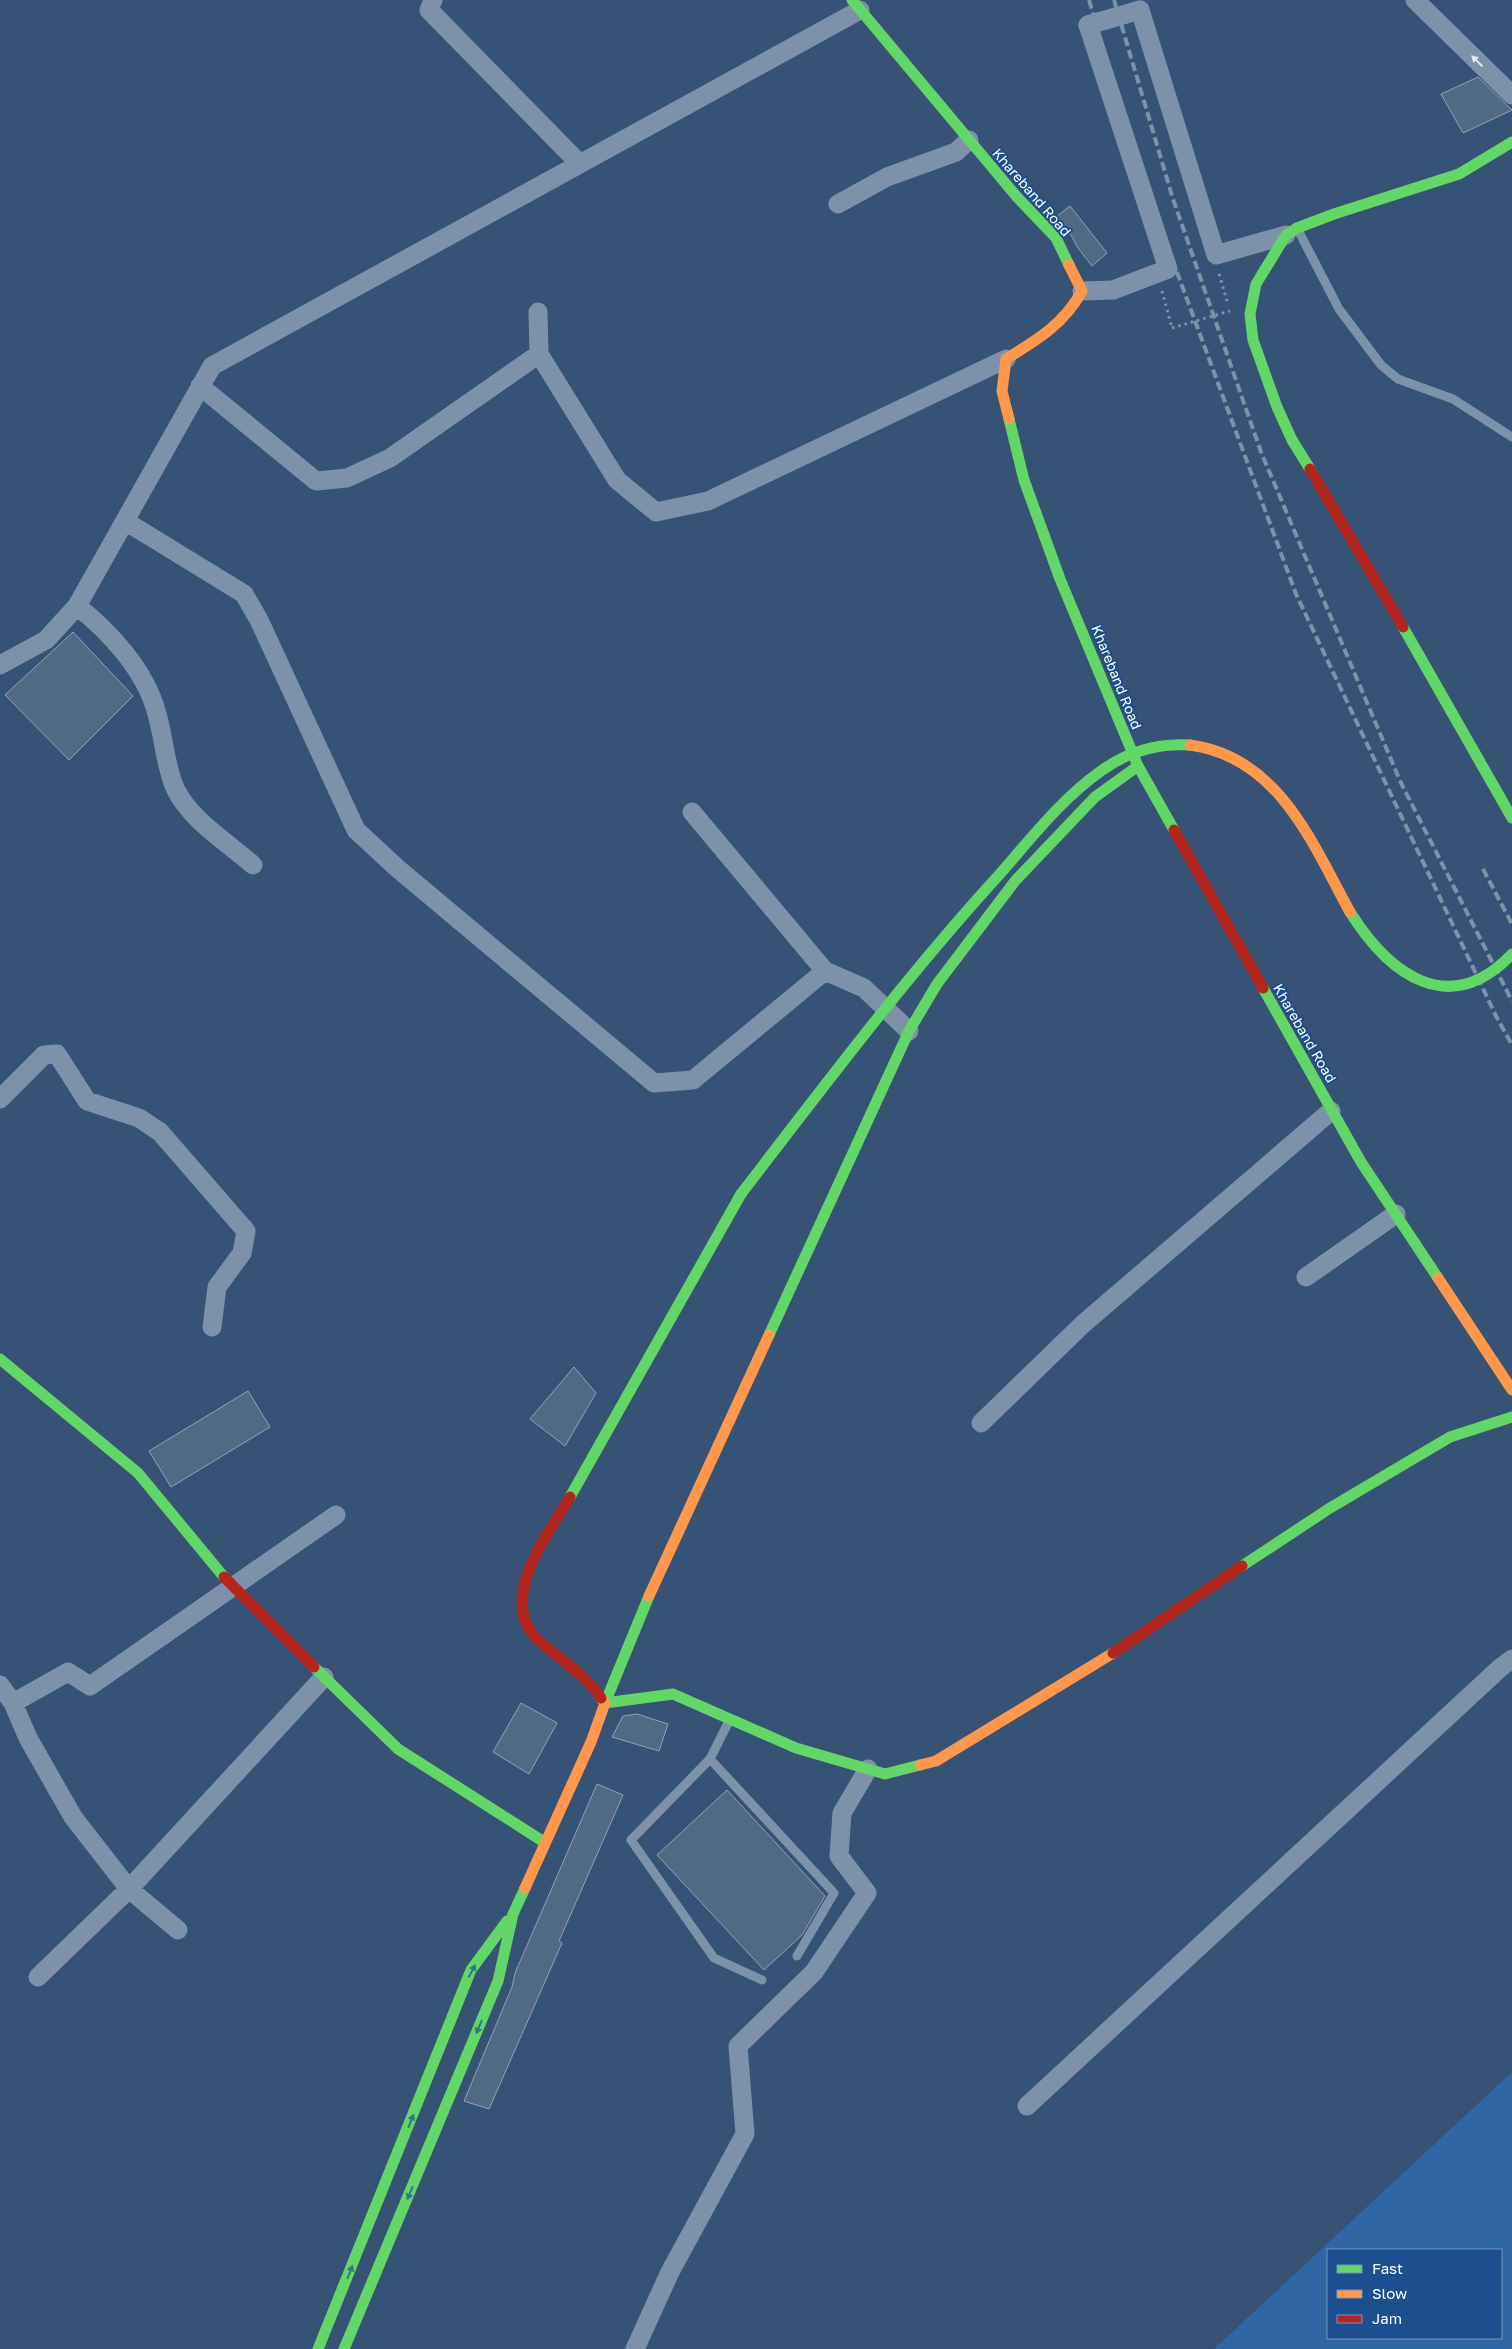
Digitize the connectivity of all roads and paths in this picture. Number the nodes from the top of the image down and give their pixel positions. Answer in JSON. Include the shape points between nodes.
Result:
{"nodes":[{"id":1,"x":432,"y":0,"type":"edge"},
{"id":2,"x":1415,"y":0,"type":"edge"},
{"id":3,"x":856,"y":5,"type":"edge"},
{"id":4,"x":1512,"y":95,"type":"edge"},
{"id":5,"x":969,"y":140,"type":"junction"},
{"id":6,"x":1512,"y":142,"type":"edge"},
{"id":7,"x":579,"y":163,"type":"junction"},
{"id":8,"x":838,"y":204,"type":"dead end"},
{"id":9,"x":1291,"y":231,"type":"junction"},
{"id":10,"x":1218,"y":271,"type":"dead end"},
{"id":11,"x":1160,"y":284,"type":"dead end"},
{"id":12,"x":1082,"y":291,"type":"junction"},
{"id":13,"x":538,"y":312,"type":"dead end"},
{"id":14,"x":540,"y":354,"type":"junction"},
{"id":15,"x":1006,"y":359,"type":"junction"},
{"id":16,"x":200,"y":386,"type":"junction"},
{"id":17,"x":1512,"y":438,"type":"edge"},
{"id":18,"x":125,"y":521,"type":"junction"},
{"id":19,"x":77,"y":606,"type":"junction"},
{"id":20,"x":0,"y":665,"type":"edge"},
{"id":21,"x":1138,"y":766,"type":"junction"},
{"id":22,"x":692,"y":812,"type":"dead end"},
{"id":23,"x":1512,"y":818,"type":"edge"},
{"id":24,"x":253,"y":865,"type":"dead end"},
{"id":25,"x":1512,"y":954,"type":"edge"},
{"id":26,"x":825,"y":971,"type":"junction"},
{"id":27,"x":909,"y":1032,"type":"junction"},
{"id":28,"x":0,"y":1099,"type":"edge"},
{"id":29,"x":1332,"y":1110,"type":"junction"},
{"id":30,"x":1396,"y":1214,"type":"junction"},
{"id":31,"x":1306,"y":1277,"type":"dead end"},
{"id":32,"x":212,"y":1327,"type":"dead end"},
{"id":33,"x":0,"y":1359,"type":"edge"},
{"id":34,"x":1512,"y":1390,"type":"edge"},
{"id":35,"x":1512,"y":1417,"type":"edge"},
{"id":36,"x":981,"y":1423,"type":"dead end"},
{"id":37,"x":336,"y":1515,"type":"dead end"},
{"id":38,"x":233,"y":1588,"type":"junction"},
{"id":39,"x":1512,"y":1659,"type":"edge"},
{"id":40,"x":324,"y":1677,"type":"junction"},
{"id":41,"x":0,"y":1684,"type":"edge"},
{"id":42,"x":605,"y":1702,"type":"junction"},
{"id":43,"x":13,"y":1703,"type":"junction"},
{"id":44,"x":730,"y":1719,"type":"junction"},
{"id":45,"x":710,"y":1759,"type":"junction"},
{"id":46,"x":868,"y":1769,"type":"junction"},
{"id":47,"x":544,"y":1842,"type":"junction"},
{"id":48,"x":129,"y":1889,"type":"junction"},
{"id":49,"x":513,"y":1914,"type":"junction"},
{"id":50,"x":178,"y":1930,"type":"dead end"},
{"id":51,"x":796,"y":1956,"type":"dead end"},
{"id":52,"x":38,"y":1977,"type":"dead end"},
{"id":53,"x":762,"y":1980,"type":"dead end"},
{"id":54,"x":1027,"y":2106,"type":"dead end"},
{"id":55,"x":337,"y":2302,"type":"junction"},
{"id":56,"x":360,"y":2313,"type":"junction"},
{"id":57,"x":318,"y":2349,"type":"edge"},
{"id":58,"x":344,"y":2349,"type":"edge"},
{"id":59,"x":635,"y":2349,"type":"edge"}],
"edges":[{"from":1,"to":7,"type":"street","via":[[429,10]]},
{"from":4,"to":2,"type":"street","one_way":true},
{"from":3,"to":5,"type":"main road","name":"Khareband Road"},
{"from":3,"to":7,"type":"street"},
{"from":5,"to":8,"type":"street","via":[[956,152],[887,178]]},
{"from":5,"to":12,"type":"main road","name":"Khareband Road","via":[[1056,238]]},
{"from":6,"to":9,"type":"main road","via":[[1459,174]]},
{"from":7,"to":16,"type":"street","via":[[212,366]]},
{"from":9,"to":12,"type":"street","bridge":true,"via":[[1216,255],[1140,10],[1088,25],[1168,268],[1113,290]]},
{"from":9,"to":17,"type":"lane","via":[[1339,309],[1381,365],[1398,380],[1453,399]]},
{"from":9,"to":23,"type":"main road","via":[[1256,284],[1250,314],[1253,340],[1277,408],[1292,440],[1354,540]]},
{"from":10,"to":11,"type":"path","bridge":true,"via":[[1230,312],[1172,328]]},
{"from":12,"to":15,"type":"main road","via":[[1073,309],[1053,331]]},
{"from":13,"to":14,"type":"street"},
{"from":14,"to":15,"type":"street","via":[[617,480],[656,512],[708,501]]},
{"from":14,"to":16,"type":"street","via":[[390,458],[347,478],[316,481]]},
{"from":15,"to":21,"type":"main road","name":"Khareband Road","via":[[1002,391],[1024,480],[1060,579]]},
{"from":16,"to":18,"type":"street"},
{"from":18,"to":19,"type":"street"},
{"from":18,"to":26,"type":"street","via":[[244,594],[260,620],[356,830],[654,1084],[693,1080]]},
{"from":19,"to":20,"type":"street","via":[[46,640]]},
{"from":19,"to":24,"type":"street","via":[[95,620],[114,642],[146,688],[156,710],[175,788],[187,806]]},
{"from":21,"to":27,"type":"main road","via":[[1094,798],[1015,881],[938,984]]},
{"from":21,"to":29,"type":"main road","name":"Khareband Road"},
{"from":22,"to":26,"type":"street"},
{"from":25,"to":42,"type":"main road","bridge":true,"via":[[1486,977],[1459,986],[1437,987],[1394,966],[1358,926],[1283,797],[1230,755],[1202,746],[1168,744],[1139,751],[1114,762],[1089,780],[969,906],[912,973],[741,1194],[525,1576],[520,1596],[525,1620],[537,1639],[594,1687]]},
{"from":26,"to":27,"type":"street","via":[[864,988]]},
{"from":27,"to":42,"type":"main road","via":[[636,1626]]},
{"from":28,"to":32,"type":"street","via":[[44,1054],[57,1054],[87,1101],[139,1118],[160,1132],[246,1231],[242,1253],[217,1287]]},
{"from":29,"to":30,"type":"main road","name":"Khareband Road","via":[[1361,1162]]},
{"from":29,"to":36,"type":"street","via":[[1083,1324]]},
{"from":30,"to":31,"type":"street"},
{"from":30,"to":34,"type":"main road","name":"Khareband Road"},
{"from":33,"to":38,"type":"main road","via":[[138,1473]]},
{"from":35,"to":46,"type":"main road","via":[[1450,1437],[1330,1508],[1078,1676],[936,1761],[885,1774]]},
{"from":37,"to":38,"type":"street"},
{"from":38,"to":40,"type":"main road"},
{"from":38,"to":43,"type":"street","via":[[90,1686],[68,1672]]},
{"from":39,"to":54,"type":"street"},
{"from":40,"to":47,"type":"main road","via":[[398,1749]]},
{"from":40,"to":48,"type":"street"},
{"from":41,"to":43,"type":"street"},
{"from":42,"to":44,"type":"main road","via":[[673,1694]]},
{"from":42,"to":47,"type":"main road","via":[[591,1742]]},
{"from":43,"to":48,"type":"street","via":[[28,1738],[73,1817]]},
{"from":44,"to":45,"type":"lane"},
{"from":44,"to":46,"type":"main road","via":[[796,1748]]},
{"from":45,"to":51,"type":"lane","via":[[834,1893]]},
{"from":45,"to":53,"type":"lane","via":[[631,1840],[714,1958]]},
{"from":46,"to":59,"type":"street","via":[[842,1813],[839,1856],[867,1893],[814,1972],[738,2046],[744,2134],[670,2272]]},
{"from":47,"to":49,"type":"main road"},
{"from":48,"to":50,"type":"street"},
{"from":48,"to":52,"type":"street"},
{"from":55,"to":49,"type":"main road","one_way":true,"via":[[471,1970]]},
{"from":49,"to":56,"type":"main road","one_way":true,"via":[[498,1981]]},
{"from":55,"to":56,"type":"main road"},
{"from":55,"to":57,"type":"main road"},
{"from":56,"to":58,"type":"main road"}]}
